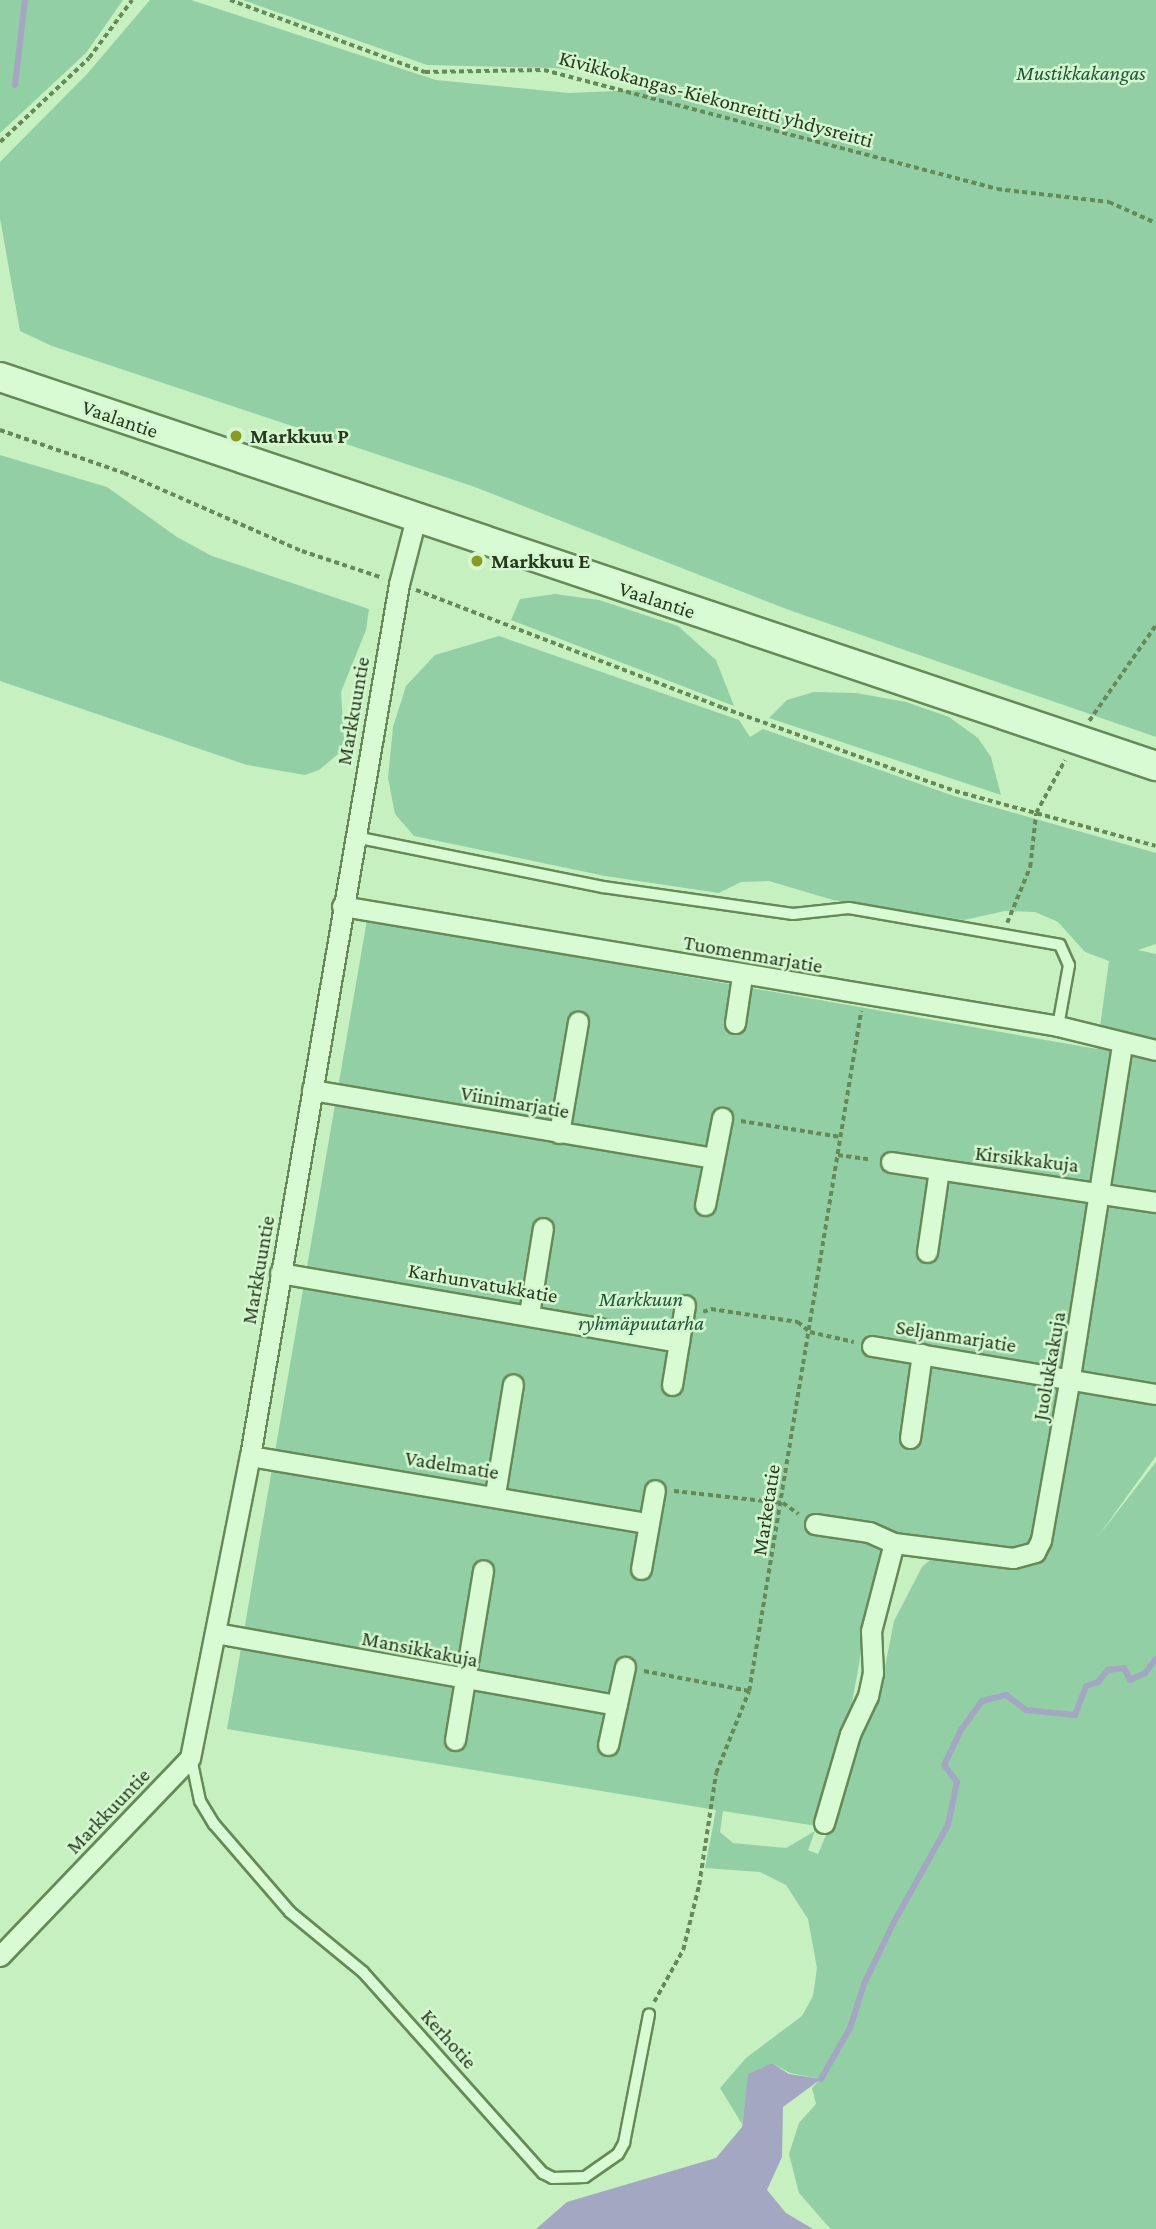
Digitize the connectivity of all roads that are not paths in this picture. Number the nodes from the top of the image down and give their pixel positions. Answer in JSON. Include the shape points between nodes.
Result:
{"nodes":[{"id":1,"x":0,"y":377,"type":"edge"},
{"id":2,"x":416,"y":518,"type":"junction"},
{"id":3,"x":1156,"y":766,"type":"edge"},
{"id":4,"x":354,"y":837,"type":"junction"},
{"id":5,"x":342,"y":906,"type":"junction"},
{"id":6,"x":742,"y":976,"type":"junction"},
{"id":7,"x":578,"y":1022,"type":"dead end"},
{"id":8,"x":735,"y":1023,"type":"dead end"},
{"id":9,"x":1058,"y":1026,"type":"junction"},
{"id":10,"x":1122,"y":1044,"type":"junction"},
{"id":11,"x":1156,"y":1050,"type":"edge"},
{"id":12,"x":312,"y":1090,"type":"junction"},
{"id":13,"x":722,"y":1118,"type":"road end"},
{"id":14,"x":559,"y":1133,"type":"junction"},
{"id":15,"x":712,"y":1158,"type":"junction"},
{"id":16,"x":891,"y":1162,"type":"road end"},
{"id":17,"x":939,"y":1170,"type":"junction"},
{"id":18,"x":1101,"y":1191,"type":"junction"},
{"id":19,"x":1156,"y":1202,"type":"edge"},
{"id":20,"x":705,"y":1205,"type":"dead end"},
{"id":21,"x":543,"y":1228,"type":"dead end"},
{"id":22,"x":927,"y":1252,"type":"dead end"},
{"id":23,"x":280,"y":1273,"type":"junction"},
{"id":24,"x":684,"y":1313,"type":"road end"},
{"id":25,"x":529,"y":1314,"type":"junction"},
{"id":26,"x":678,"y":1342,"type":"junction"},
{"id":27,"x":872,"y":1346,"type":"road end"},
{"id":28,"x":922,"y":1354,"type":"junction"},
{"id":29,"x":1070,"y":1377,"type":"junction"},
{"id":30,"x":513,"y":1384,"type":"dead end"},
{"id":31,"x":672,"y":1385,"type":"dead end"},
{"id":32,"x":1156,"y":1394,"type":"edge"},
{"id":33,"x":910,"y":1438,"type":"dead end"},
{"id":34,"x":250,"y":1456,"type":"junction"},
{"id":35,"x":655,"y":1490,"type":"road end"},
{"id":36,"x":495,"y":1494,"type":"junction"},
{"id":37,"x":646,"y":1523,"type":"junction"},
{"id":38,"x":815,"y":1524,"type":"dead end"},
{"id":39,"x":894,"y":1544,"type":"junction"},
{"id":40,"x":641,"y":1569,"type":"dead end"},
{"id":41,"x":483,"y":1570,"type":"dead end"},
{"id":42,"x":216,"y":1633,"type":"junction"},
{"id":43,"x":625,"y":1667,"type":"road end"},
{"id":44,"x":466,"y":1681,"type":"junction"},
{"id":45,"x":617,"y":1705,"type":"junction"},
{"id":46,"x":455,"y":1740,"type":"dead end"},
{"id":47,"x":608,"y":1745,"type":"dead end"},
{"id":48,"x":190,"y":1758,"type":"junction"},
{"id":49,"x":824,"y":1823,"type":"dead end"},
{"id":50,"x":0,"y":1956,"type":"edge"},
{"id":51,"x":649,"y":2014,"type":"road end"}],
"edges":[{"from":1,"to":2,"type":"street","name":"Vaalantie"},
{"from":2,"to":3,"type":"street","name":"Vaalantie"},
{"from":2,"to":4,"type":"street","name":"Markkuuntie","via":[[399,584]]},
{"from":4,"to":5,"type":"street","name":"Markkuuntie"},
{"from":4,"to":9,"type":"lane","via":[[603,887],[793,914],[849,908],[1060,945],[1069,965]]},
{"from":5,"to":6,"type":"street","name":"Tuomenmarjatie"},
{"from":5,"to":12,"type":"street","name":"Markkuuntie"},
{"from":6,"to":8,"type":"street"},
{"from":6,"to":9,"type":"street","name":"Tuomenmarjatie"},
{"from":7,"to":14,"type":"street"},
{"from":9,"to":10,"type":"street","name":"Tuomenmarjatie"},
{"from":10,"to":11,"type":"street","name":"Tuomenmarjatie"},
{"from":10,"to":18,"type":"street","name":"Juolukkakuja"},
{"from":12,"to":14,"type":"street","name":"Viinimarjatie"},
{"from":12,"to":23,"type":"street","name":"Markkuuntie"},
{"from":13,"to":15,"type":"street"},
{"from":14,"to":15,"type":"street","name":"Viinimarjatie"},
{"from":15,"to":20,"type":"street"},
{"from":16,"to":17,"type":"street","name":"Kirsikkakuja"},
{"from":17,"to":18,"type":"street","name":"Kirsikkakuja"},
{"from":17,"to":22,"type":"street"},
{"from":18,"to":19,"type":"street","name":"Kirsikkakuja"},
{"from":18,"to":29,"type":"street","name":"Juolukkakuja"},
{"from":21,"to":25,"type":"street"},
{"from":23,"to":25,"type":"street","name":"Karhunvatukkatie"},
{"from":23,"to":34,"type":"street","name":"Markkuuntie"},
{"from":24,"to":26,"type":"street"},
{"from":25,"to":26,"type":"street","name":"Karhunvatukkatie"},
{"from":26,"to":31,"type":"street"},
{"from":27,"to":28,"type":"street","name":"Seljanmarjatie"},
{"from":28,"to":29,"type":"street","name":"Seljanmarjatie"},
{"from":28,"to":33,"type":"street"},
{"from":29,"to":32,"type":"street","name":"Seljanmarjatie"},
{"from":29,"to":39,"type":"street","name":"Juolukkakuja","via":[[1035,1552],[1013,1558]]},
{"from":30,"to":36,"type":"street"},
{"from":34,"to":36,"type":"street","name":"Vadelmatie"},
{"from":34,"to":42,"type":"street","name":"Markkuuntie"},
{"from":35,"to":37,"type":"street"},
{"from":36,"to":37,"type":"street","name":"Vadelmatie"},
{"from":37,"to":40,"type":"street"},
{"from":38,"to":39,"type":"street","name":"Juolukkakuja","via":[[869,1532]]},
{"from":39,"to":49,"type":"street","via":[[871,1631],[873,1673],[868,1696],[850,1734]]},
{"from":41,"to":44,"type":"street"},
{"from":42,"to":44,"type":"street","name":"Mansikkakuja"},
{"from":42,"to":48,"type":"street","name":"Markkuuntie"},
{"from":43,"to":45,"type":"street"},
{"from":44,"to":45,"type":"street","name":"Mansikkakuja"},
{"from":44,"to":46,"type":"street"},
{"from":45,"to":47,"type":"street"},
{"from":48,"to":50,"type":"street","name":"Markkuuntie"},
{"from":48,"to":51,"type":"lane","name":"Kerhotie","via":[[200,1801],[214,1824],[290,1912],[363,1972],[542,2173],[552,2178],[585,2177],[618,2154]]}]}
